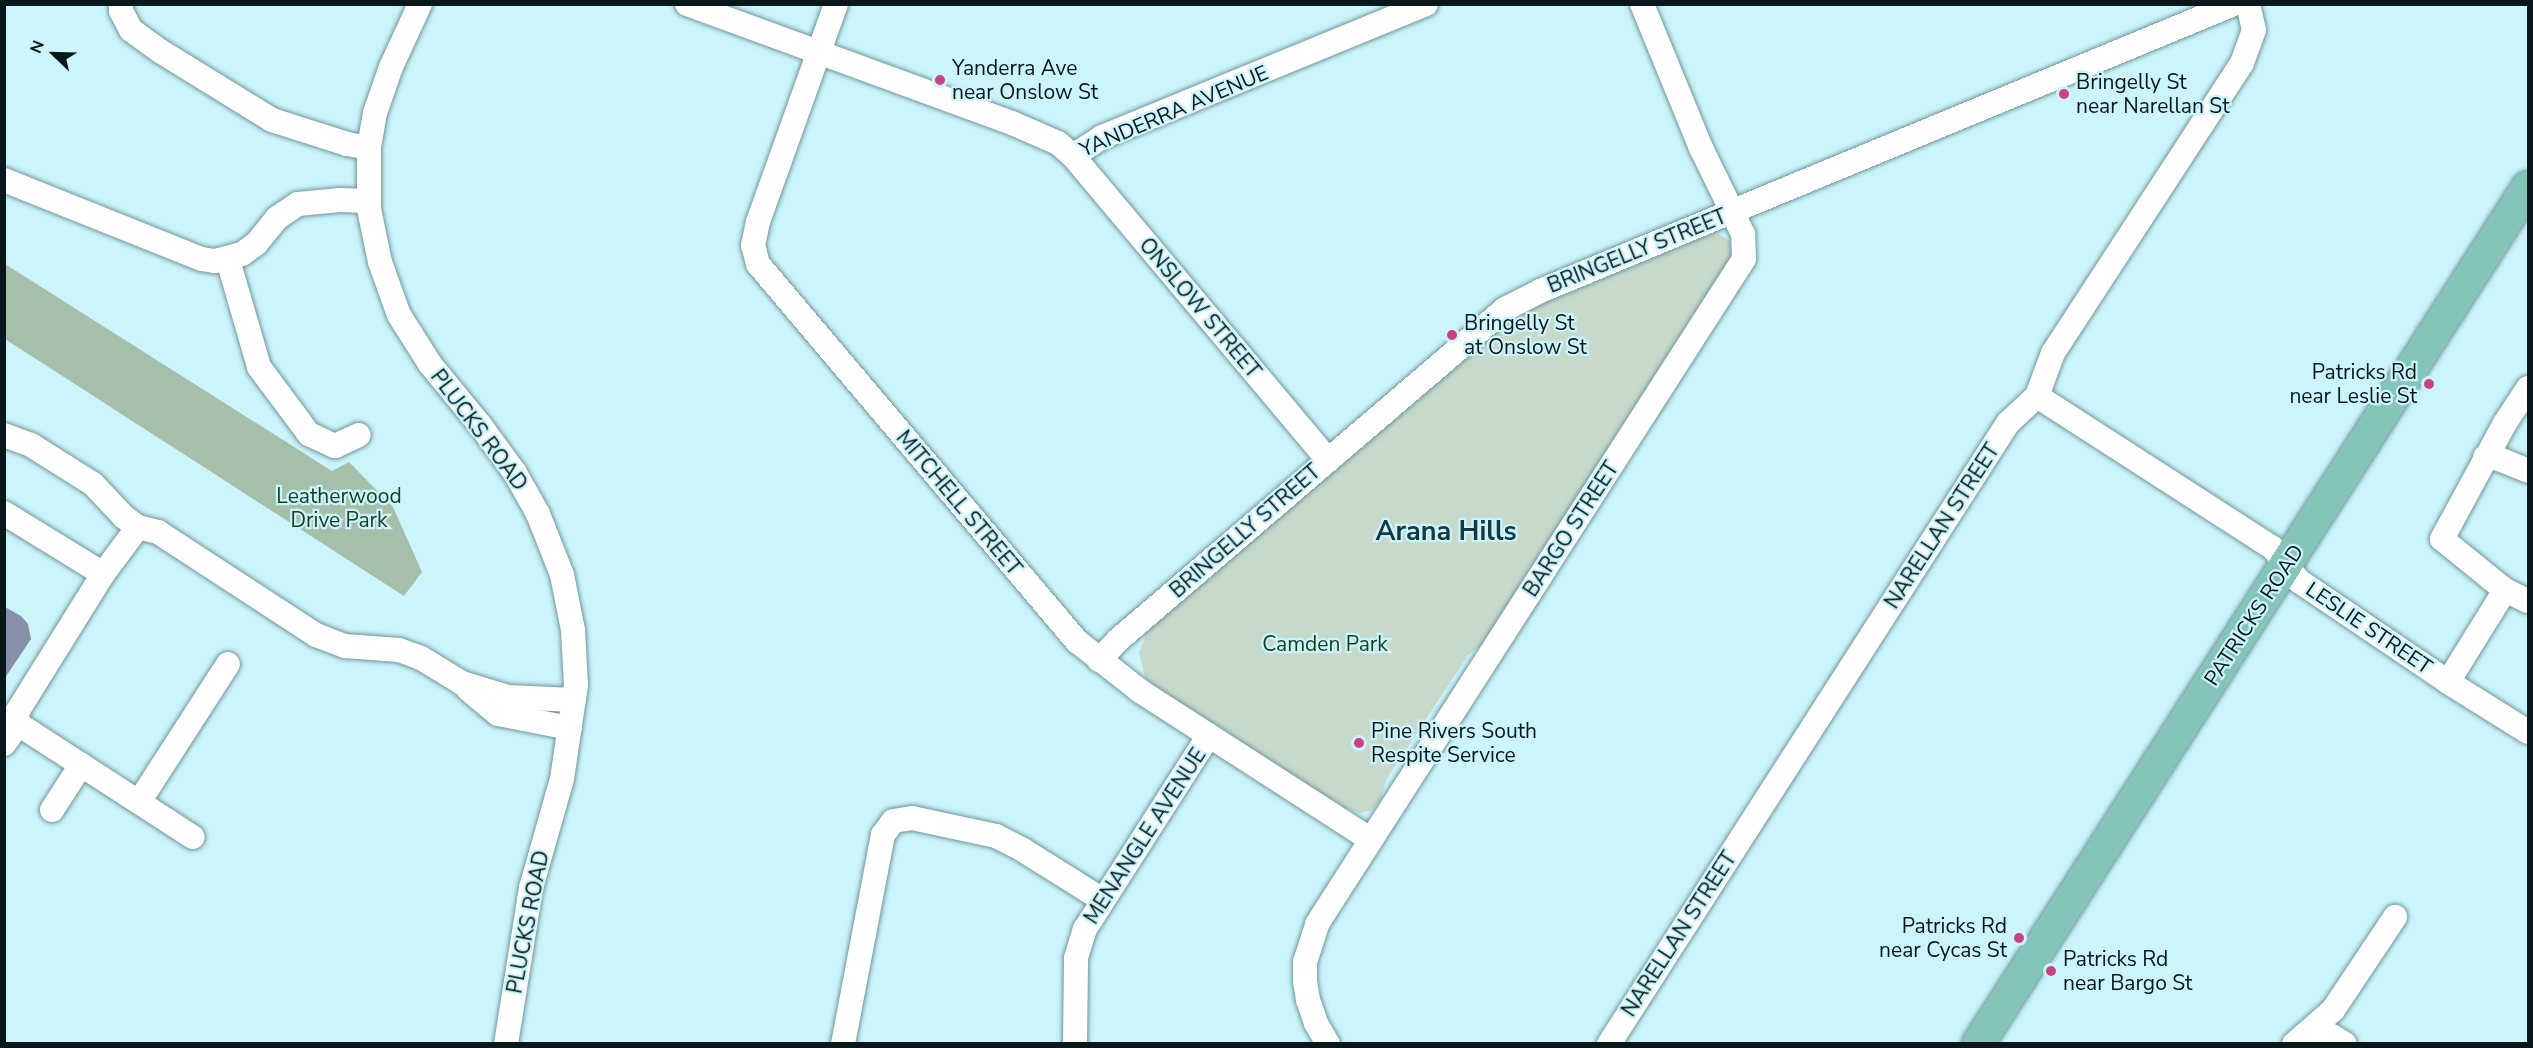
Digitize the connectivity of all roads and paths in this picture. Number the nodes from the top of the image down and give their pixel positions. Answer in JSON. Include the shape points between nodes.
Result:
{"nodes":[{"id":1,"x":121,"y":4,"type":"edge"},
{"id":2,"x":420,"y":4,"type":"edge"},
{"id":3,"x":687,"y":4,"type":"edge"},
{"id":4,"x":836,"y":4,"type":"edge"},
{"id":5,"x":1426,"y":4,"type":"edge"},
{"id":6,"x":1642,"y":4,"type":"edge"},
{"id":7,"x":2234,"y":4,"type":"edge"},
{"id":8,"x":2248,"y":4,"type":"edge"},
{"id":9,"x":820,"y":52,"type":"junction"},
{"id":10,"x":369,"y":148,"type":"junction"},
{"id":11,"x":1073,"y":156,"type":"junction"},
{"id":12,"x":4,"y":180,"type":"edge"},
{"id":13,"x":2529,"y":187,"type":"edge"},
{"id":14,"x":369,"y":201,"type":"junction"},
{"id":15,"x":1733,"y":212,"type":"junction"},
{"id":16,"x":228,"y":260,"type":"junction"},
{"id":17,"x":2529,"y":388,"type":"edge"},
{"id":18,"x":2037,"y":396,"type":"junction"},
{"id":19,"x":4,"y":435,"type":"edge"},
{"id":20,"x":359,"y":435,"type":"dead end"},
{"id":21,"x":2485,"y":457,"type":"junction"},
{"id":22,"x":1328,"y":460,"type":"junction"},
{"id":23,"x":2529,"y":471,"type":"edge"},
{"id":24,"x":4,"y":513,"type":"edge"},
{"id":25,"x":138,"y":527,"type":"junction"},
{"id":26,"x":2286,"y":564,"type":"junction"},
{"id":27,"x":103,"y":574,"type":"junction"},
{"id":28,"x":2505,"y":590,"type":"junction"},
{"id":29,"x":2529,"y":601,"type":"edge"},
{"id":30,"x":1099,"y":660,"type":"junction"},
{"id":31,"x":228,"y":664,"type":"dead end"},
{"id":32,"x":2448,"y":682,"type":"junction"},
{"id":33,"x":462,"y":683,"type":"junction"},
{"id":34,"x":574,"y":700,"type":"junction"},
{"id":35,"x":18,"y":724,"type":"junction"},
{"id":36,"x":570,"y":728,"type":"junction"},
{"id":37,"x":2529,"y":732,"type":"edge"},
{"id":38,"x":1209,"y":735,"type":"junction"},
{"id":39,"x":4,"y":744,"type":"edge"},
{"id":40,"x":81,"y":765,"type":"junction"},
{"id":41,"x":139,"y":802,"type":"junction"},
{"id":42,"x":52,"y":810,"type":"dead end"},
{"id":43,"x":193,"y":837,"type":"dead end"},
{"id":44,"x":1370,"y":839,"type":"junction"},
{"id":45,"x":1101,"y":899,"type":"junction"},
{"id":46,"x":2395,"y":918,"type":"dead end"},
{"id":47,"x":2303,"y":1037,"type":"edge"},
{"id":48,"x":506,"y":1044,"type":"edge"},
{"id":49,"x":843,"y":1044,"type":"edge"},
{"id":50,"x":1075,"y":1044,"type":"edge"},
{"id":51,"x":1328,"y":1044,"type":"edge"},
{"id":52,"x":1609,"y":1044,"type":"edge"},
{"id":53,"x":1978,"y":1044,"type":"edge"},
{"id":54,"x":2345,"y":1044,"type":"edge"}],
"edges":[{"from":1,"to":10,"type":"street","via":[[131,30],[272,120]]},
{"from":2,"to":10,"type":"street","name":"PLUCKS ROAD","via":[[391,67],[375,113]]},
{"from":3,"to":9,"type":"street","name":"YANDERRA AVENUE"},
{"from":4,"to":9,"type":"street","name":"MITCHELL STREET"},
{"from":5,"to":11,"type":"street","name":"YANDERRA AVENUE","via":[[1102,137]]},
{"from":6,"to":15,"type":"street","name":"BARGO STREET","via":[[1701,148]]},
{"from":7,"to":15,"type":"street","name":"BRINGELLY STREET"},
{"from":8,"to":18,"type":"street","name":"NARELLAN STREET","via":[[2254,30],[2242,63],[2053,353]]},
{"from":9,"to":11,"type":"street","name":"YANDERRA AVENUE","via":[[1039,133]]},
{"from":9,"to":30,"type":"street","name":"MITCHELL STREET","via":[[758,222],[754,255],[765,274],[1061,624]]},
{"from":10,"to":14,"type":"street","name":"PLUCKS ROAD"},
{"from":11,"to":22,"type":"street","name":"ONSLOW STREET"},
{"from":12,"to":16,"type":"street","via":[[202,259]]},
{"from":13,"to":26,"type":"main road","name":"PATRICKS ROAD"},
{"from":14,"to":16,"type":"street","via":[[298,204],[277,218],[242,255]]},
{"from":14,"to":34,"type":"street","name":"PLUCKS ROAD","via":[[380,262],[399,315],[430,364],[515,473],[538,514],[562,575],[573,630]]},
{"from":15,"to":22,"type":"street","name":"BRINGELLY STREET","via":[[1505,309]]},
{"from":15,"to":44,"type":"street","name":"BARGO STREET","via":[[1745,243],[1744,259],[1736,273]]},
{"from":16,"to":20,"type":"street","via":[[259,367],[309,434],[334,446]]},
{"from":17,"to":21,"type":"street"},
{"from":18,"to":26,"type":"street","name":"LESLIE STREET","via":[[2273,548]]},
{"from":18,"to":52,"type":"street","name":"NARELLAN STREET","via":[[2017,412],[2003,431]]},
{"from":19,"to":25,"type":"street","via":[[31,445],[93,484]]},
{"from":21,"to":23,"type":"street"},
{"from":21,"to":28,"type":"street","via":[[2442,539]]},
{"from":22,"to":30,"type":"street","name":"BRINGELLY STREET"},
{"from":24,"to":27,"type":"street"},
{"from":25,"to":27,"type":"street"},
{"from":25,"to":33,"type":"street","via":[[158,532],[316,635],[345,646],[399,650]]},
{"from":26,"to":32,"type":"street","name":"LESLIE STREET","via":[[2299,581]]},
{"from":26,"to":53,"type":"main road","name":"PATRICKS ROAD"},
{"from":27,"to":35,"type":"street","via":[[17,712]]},
{"from":28,"to":29,"type":"street"},
{"from":28,"to":32,"type":"street"},
{"from":30,"to":38,"type":"street","name":"MITCHELL STREET"},
{"from":31,"to":41,"type":"street"},
{"from":32,"to":37,"type":"street","name":"LESLIE STREET"},
{"from":33,"to":34,"type":"street","via":[[508,697]]},
{"from":33,"to":36,"type":"street","via":[[498,714]]},
{"from":34,"to":36,"type":"street","name":"PLUCKS ROAD"},
{"from":35,"to":39,"type":"street"},
{"from":35,"to":40,"type":"street"},
{"from":36,"to":48,"type":"street","name":"PLUCKS ROAD","via":[[562,779],[531,888]]},
{"from":38,"to":44,"type":"street","name":"MITCHELL STREET"},
{"from":38,"to":45,"type":"street","name":"MENANGLE AVENUE"},
{"from":40,"to":41,"type":"street"},
{"from":40,"to":42,"type":"street"},
{"from":41,"to":43,"type":"street"},
{"from":44,"to":51,"type":"street","name":"BARGO STREET","via":[[1317,924],[1305,963],[1308,1000]]},
{"from":45,"to":49,"type":"street","via":[[996,836],[890,815]]},
{"from":45,"to":50,"type":"street","name":"MENANGLE AVENUE","via":[[1082,935],[1076,958]]},
{"from":46,"to":47,"type":"street","via":[[2333,1011]]},
{"from":47,"to":54,"type":"street","via":[[2332,1035]]}]}
